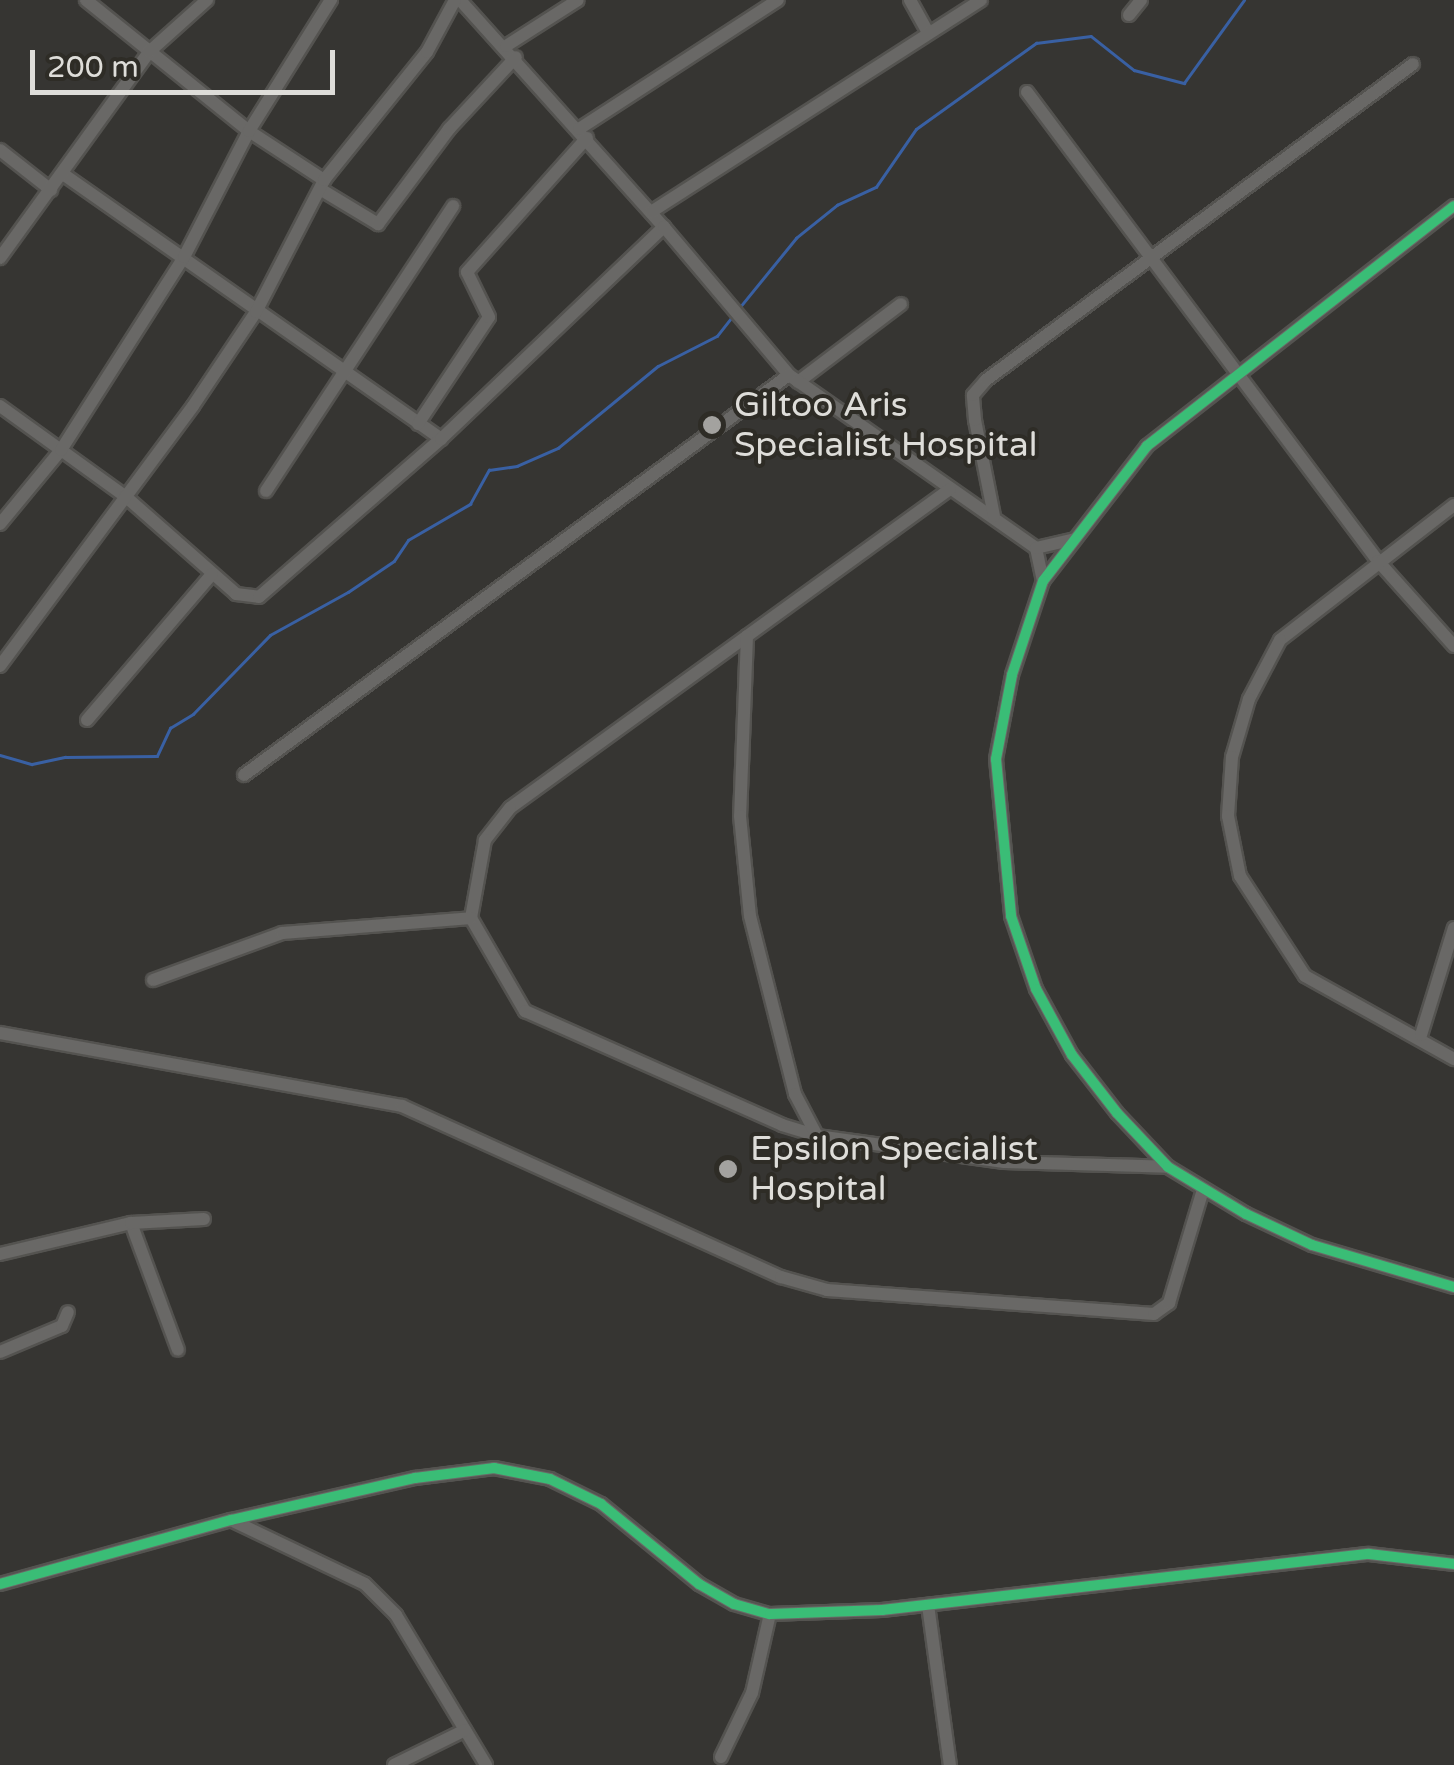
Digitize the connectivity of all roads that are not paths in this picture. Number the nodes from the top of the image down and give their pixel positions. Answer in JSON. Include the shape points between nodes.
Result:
{"nodes":[{"id":1,"x":86,"y":0,"type":"edge"},
{"id":2,"x":207,"y":0,"type":"edge"},
{"id":3,"x":331,"y":0,"type":"edge"},
{"id":4,"x":457,"y":0,"type":"edge"},
{"id":5,"x":578,"y":0,"type":"edge"},
{"id":6,"x":778,"y":0,"type":"edge"},
{"id":7,"x":910,"y":0,"type":"edge"},
{"id":8,"x":981,"y":0,"type":"edge"},
{"id":9,"x":1141,"y":0,"type":"edge"},
{"id":10,"x":1129,"y":15,"type":"dead end"},
{"id":11,"x":928,"y":32,"type":"junction"},
{"id":12,"x":149,"y":52,"type":"junction"},
{"id":13,"x":511,"y":52,"type":"junction"},
{"id":14,"x":1413,"y":64,"type":"dead end"},
{"id":15,"x":1027,"y":92,"type":"dead end"},
{"id":16,"x":248,"y":131,"type":"junction"},
{"id":17,"x":583,"y":134,"type":"junction"},
{"id":18,"x":0,"y":150,"type":"edge"},
{"id":19,"x":63,"y":174,"type":"junction"},
{"id":20,"x":322,"y":185,"type":"junction"},
{"id":21,"x":51,"y":190,"type":"junction"},
{"id":22,"x":453,"y":206,"type":"dead end"},
{"id":23,"x":1454,"y":206,"type":"edge"},
{"id":24,"x":651,"y":212,"type":"junction"},
{"id":25,"x":664,"y":227,"type":"junction"},
{"id":26,"x":1152,"y":255,"type":"junction"},
{"id":27,"x":184,"y":257,"type":"junction"},
{"id":28,"x":0,"y":258,"type":"edge"},
{"id":29,"x":901,"y":304,"type":"dead end"},
{"id":30,"x":256,"y":312,"type":"junction"},
{"id":31,"x":348,"y":374,"type":"junction"},
{"id":32,"x":1236,"y":374,"type":"junction"},
{"id":33,"x":794,"y":379,"type":"junction"},
{"id":34,"x":0,"y":406,"type":"edge"},
{"id":35,"x":418,"y":424,"type":"junction"},
{"id":36,"x":441,"y":439,"type":"junction"},
{"id":37,"x":62,"y":450,"type":"junction"},
{"id":38,"x":986,"y":475,"type":"junction"},
{"id":39,"x":950,"y":489,"type":"junction"},
{"id":40,"x":266,"y":492,"type":"dead end"},
{"id":41,"x":125,"y":496,"type":"junction"},
{"id":42,"x":971,"y":502,"type":"junction"},
{"id":43,"x":1454,"y":505,"type":"edge"},
{"id":44,"x":994,"y":516,"type":"junction"},
{"id":45,"x":0,"y":524,"type":"edge"},
{"id":46,"x":1074,"y":538,"type":"junction"},
{"id":47,"x":1036,"y":548,"type":"junction"},
{"id":48,"x":1378,"y":562,"type":"junction"},
{"id":49,"x":212,"y":574,"type":"junction"},
{"id":50,"x":1044,"y":581,"type":"junction"},
{"id":51,"x":747,"y":636,"type":"junction"},
{"id":52,"x":1454,"y":646,"type":"edge"},
{"id":53,"x":0,"y":666,"type":"edge"},
{"id":54,"x":87,"y":720,"type":"dead end"},
{"id":55,"x":244,"y":775,"type":"dead end"},
{"id":56,"x":472,"y":918,"type":"junction"},
{"id":57,"x":1454,"y":928,"type":"edge"},
{"id":58,"x":153,"y":980,"type":"dead end"},
{"id":59,"x":0,"y":1033,"type":"edge"},
{"id":60,"x":1421,"y":1035,"type":"junction"},
{"id":61,"x":1454,"y":1058,"type":"edge"},
{"id":62,"x":795,"y":1094,"type":"junction"},
{"id":63,"x":782,"y":1124,"type":"junction"},
{"id":64,"x":817,"y":1136,"type":"junction"},
{"id":65,"x":1168,"y":1167,"type":"junction"},
{"id":66,"x":1203,"y":1190,"type":"junction"},
{"id":67,"x":204,"y":1219,"type":"dead end"},
{"id":68,"x":131,"y":1222,"type":"junction"},
{"id":69,"x":0,"y":1254,"type":"edge"},
{"id":70,"x":1454,"y":1287,"type":"edge"},
{"id":71,"x":68,"y":1312,"type":"dead end"},
{"id":72,"x":178,"y":1350,"type":"dead end"},
{"id":73,"x":0,"y":1352,"type":"edge"},
{"id":74,"x":231,"y":1520,"type":"junction"},
{"id":75,"x":1454,"y":1564,"type":"edge"},
{"id":76,"x":0,"y":1584,"type":"edge"},
{"id":77,"x":928,"y":1605,"type":"junction"},
{"id":78,"x":770,"y":1614,"type":"junction"},
{"id":79,"x":465,"y":1730,"type":"junction"},
{"id":80,"x":721,"y":1758,"type":"dead end"},
{"id":81,"x":394,"y":1765,"type":"edge"},
{"id":82,"x":486,"y":1765,"type":"edge"},
{"id":83,"x":950,"y":1765,"type":"edge"}],
"edges":[{"from":1,"to":12,"type":"street"},
{"from":2,"to":12,"type":"street"},
{"from":3,"to":16,"type":"street"},
{"from":4,"to":13,"type":"street"},
{"from":4,"to":20,"type":"street","via":[[427,52]]},
{"from":5,"to":13,"type":"street"},
{"from":6,"to":17,"type":"street"},
{"from":7,"to":11,"type":"street"},
{"from":8,"to":11,"type":"street"},
{"from":9,"to":10,"type":"street"},
{"from":11,"to":24,"type":"street"},
{"from":12,"to":16,"type":"street"},
{"from":12,"to":19,"type":"street"},
{"from":13,"to":17,"type":"street"},
{"from":13,"to":20,"type":"street","via":[[378,224]]},
{"from":14,"to":26,"type":"street"},
{"from":15,"to":26,"type":"street"},
{"from":16,"to":20,"type":"street"},
{"from":16,"to":27,"type":"street"},
{"from":17,"to":24,"type":"street"},
{"from":17,"to":35,"type":"street","via":[[468,272],[490,316]]},
{"from":18,"to":21,"type":"street"},
{"from":19,"to":21,"type":"street"},
{"from":19,"to":27,"type":"street"},
{"from":20,"to":30,"type":"street"},
{"from":21,"to":28,"type":"street"},
{"from":22,"to":31,"type":"street"},
{"from":23,"to":32,"type":"street"},
{"from":24,"to":25,"type":"street"},
{"from":25,"to":33,"type":"street"},
{"from":25,"to":36,"type":"street"},
{"from":26,"to":32,"type":"street"},
{"from":26,"to":38,"type":"street","via":[[974,395]]},
{"from":27,"to":30,"type":"street"},
{"from":27,"to":37,"type":"street"},
{"from":29,"to":33,"type":"street"},
{"from":30,"to":31,"type":"street"},
{"from":30,"to":41,"type":"street"},
{"from":31,"to":35,"type":"street"},
{"from":31,"to":40,"type":"street"},
{"from":32,"to":46,"type":"street","via":[[1147,446]]},
{"from":32,"to":48,"type":"street"},
{"from":33,"to":39,"type":"street"},
{"from":33,"to":55,"type":"street"},
{"from":34,"to":37,"type":"street"},
{"from":35,"to":36,"type":"street"},
{"from":36,"to":49,"type":"street","via":[[259,597],[248,600]]},
{"from":37,"to":41,"type":"street"},
{"from":37,"to":45,"type":"street"},
{"from":38,"to":42,"type":"street"},
{"from":38,"to":44,"type":"street"},
{"from":39,"to":42,"type":"street"},
{"from":39,"to":51,"type":"street"},
{"from":41,"to":49,"type":"street"},
{"from":41,"to":53,"type":"street"},
{"from":42,"to":44,"type":"street"},
{"from":43,"to":48,"type":"street"},
{"from":44,"to":47,"type":"street"},
{"from":46,"to":47,"type":"street"},
{"from":46,"to":50,"type":"street"},
{"from":47,"to":50,"type":"street"},
{"from":48,"to":52,"type":"street"},
{"from":48,"to":60,"type":"street","via":[[1280,640],[1248,699],[1232,757],[1228,816],[1240,876],[1306,976],[1366,1013]]},
{"from":49,"to":54,"type":"street"},
{"from":50,"to":65,"type":"street","via":[[1012,675],[996,759],[1012,916],[1036,988],[1072,1055]]},
{"from":51,"to":56,"type":"street","via":[[510,808],[485,840]]},
{"from":51,"to":62,"type":"street","via":[[740,816],[750,916]]},
{"from":56,"to":58,"type":"street","via":[[282,933]]},
{"from":56,"to":63,"type":"street","via":[[525,1012]]},
{"from":57,"to":60,"type":"street"},
{"from":59,"to":66,"type":"street","via":[[402,1106],[781,1276],[827,1290],[1154,1314],[1169,1304]]},
{"from":60,"to":61,"type":"street"},
{"from":62,"to":63,"type":"street"},
{"from":62,"to":64,"type":"street"},
{"from":63,"to":64,"type":"street"},
{"from":64,"to":65,"type":"street","via":[[1004,1162]]},
{"from":65,"to":66,"type":"street"},
{"from":66,"to":70,"type":"street","via":[[1312,1245]]},
{"from":67,"to":68,"type":"street"},
{"from":68,"to":69,"type":"street"},
{"from":68,"to":72,"type":"street"},
{"from":71,"to":73,"type":"street","via":[[62,1326]]},
{"from":74,"to":76,"type":"street"},
{"from":74,"to":78,"type":"street","via":[[416,1478],[494,1468],[550,1479],[601,1504],[699,1584]]},
{"from":74,"to":79,"type":"street","via":[[365,1584],[396,1615]]},
{"from":75,"to":77,"type":"street","via":[[1369,1554]]},
{"from":77,"to":78,"type":"street"},
{"from":77,"to":83,"type":"street"},
{"from":78,"to":80,"type":"street","via":[[752,1693]]},
{"from":79,"to":81,"type":"street"},
{"from":79,"to":82,"type":"street"}]}
